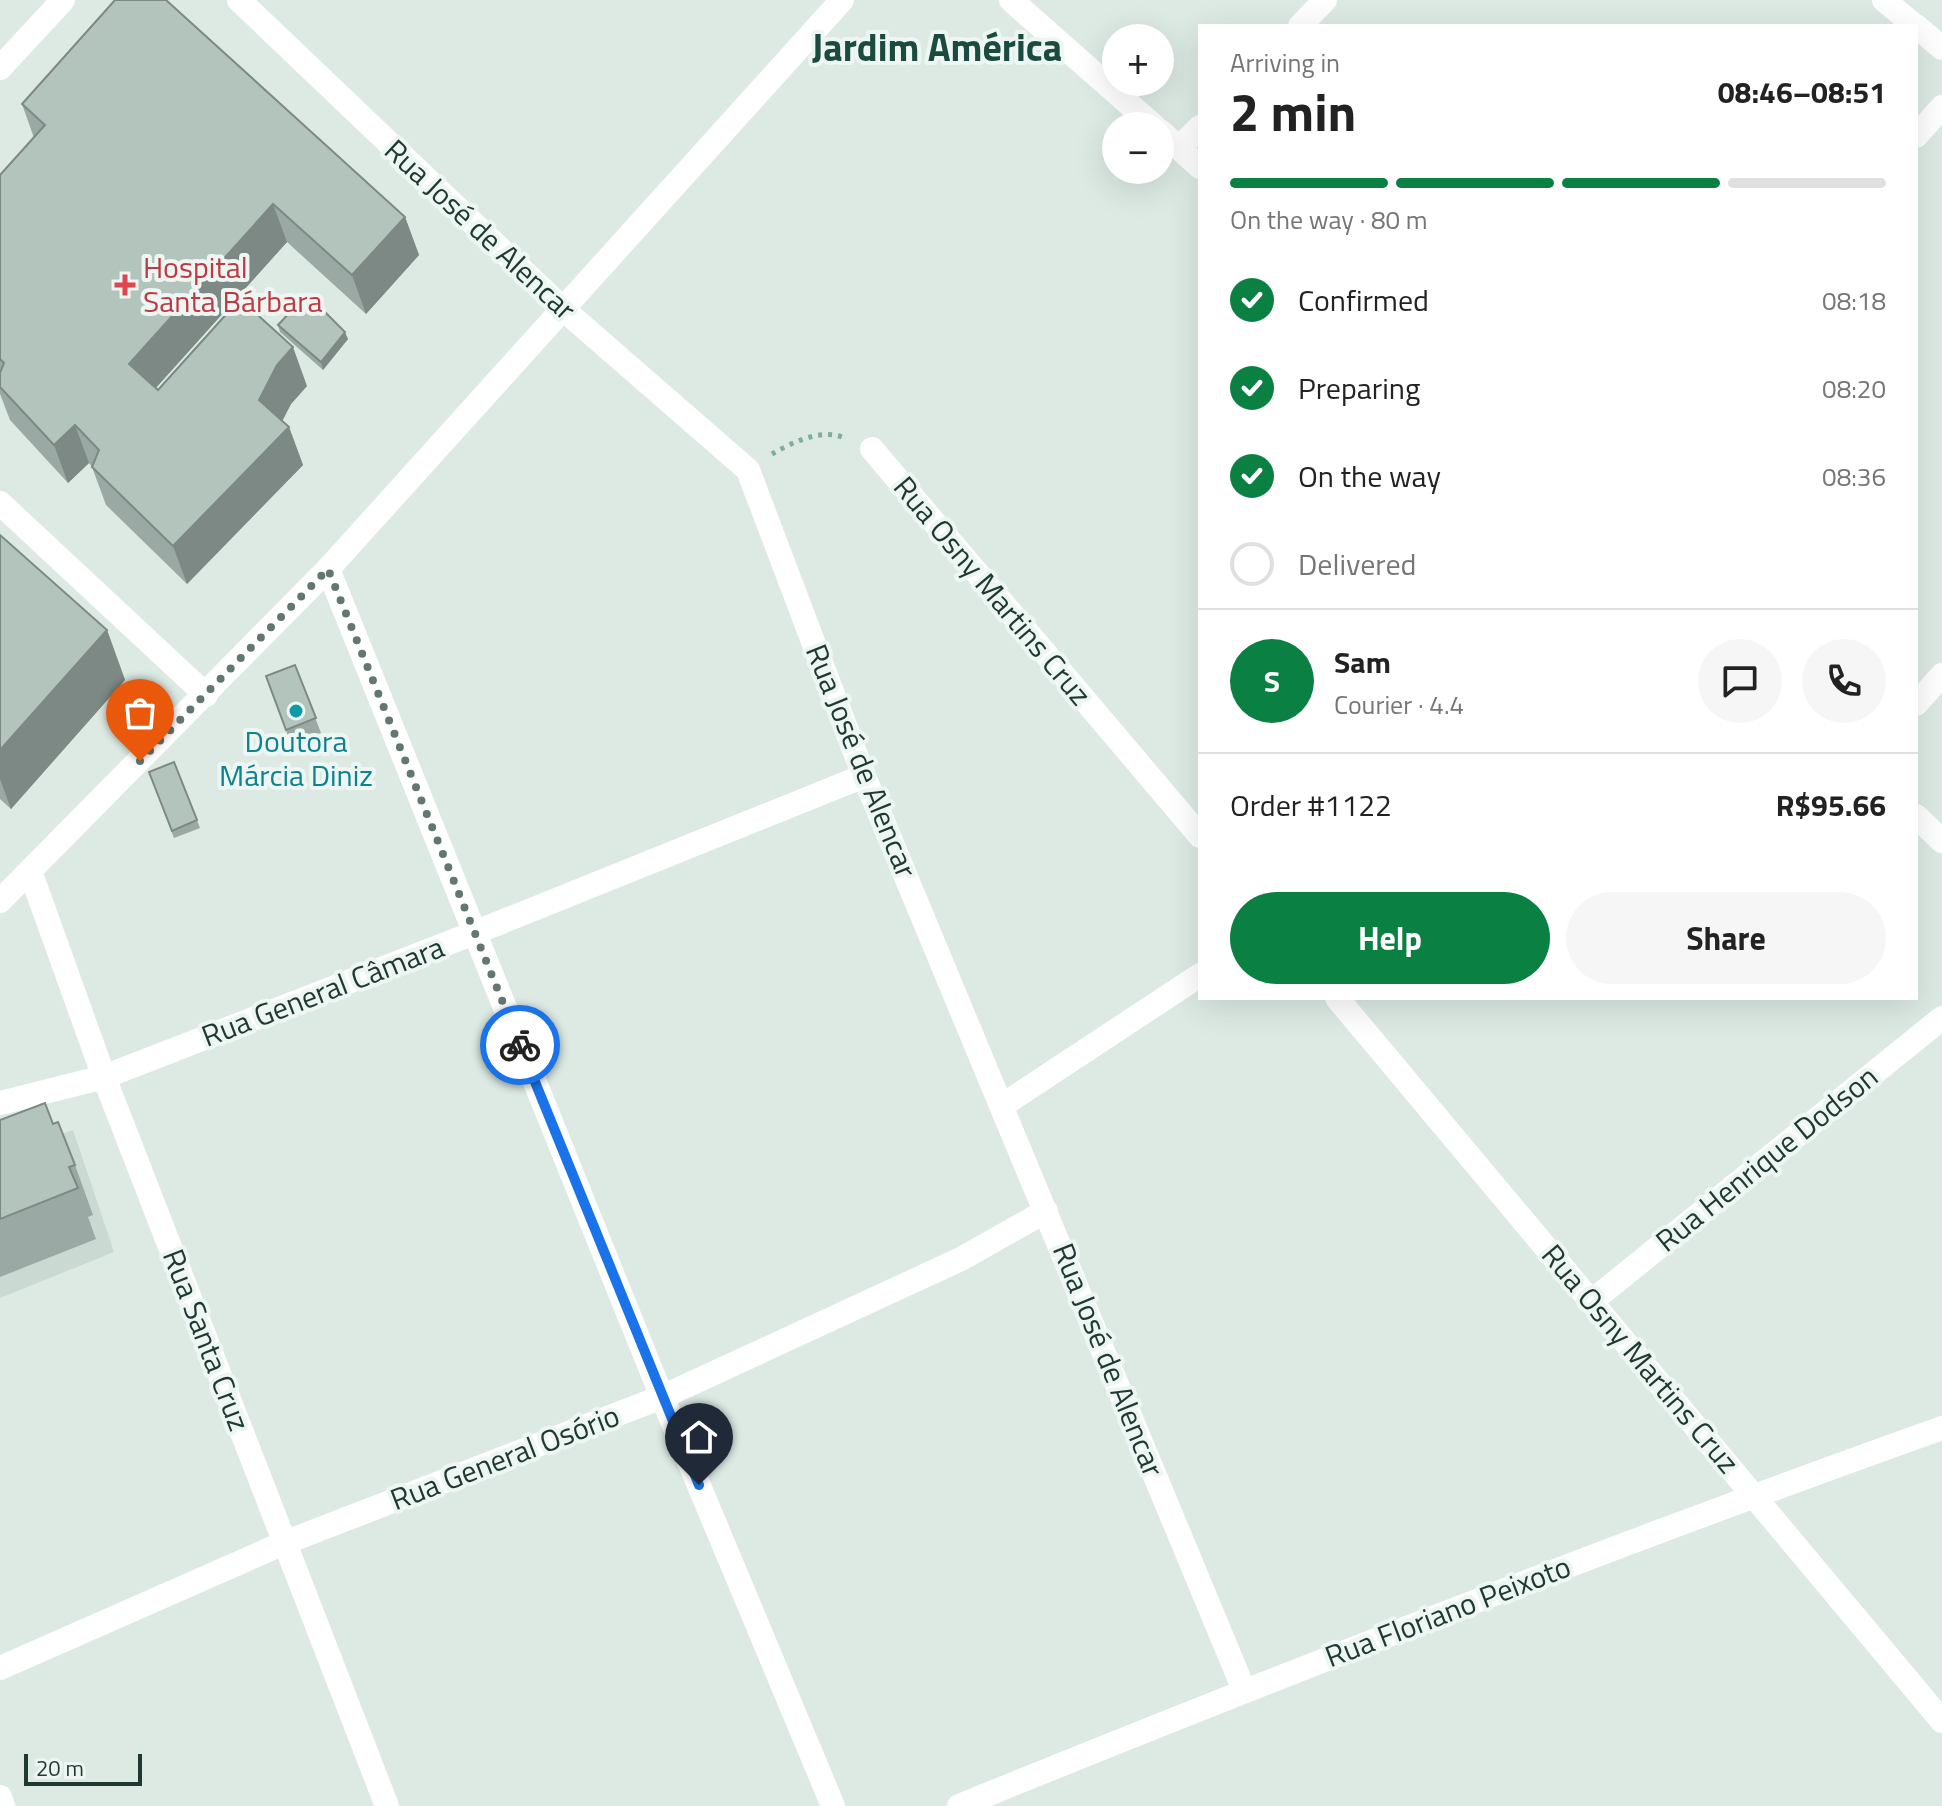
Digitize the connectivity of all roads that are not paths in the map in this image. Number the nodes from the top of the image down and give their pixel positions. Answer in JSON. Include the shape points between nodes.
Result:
{"nodes":[{"id":1,"x":63,"y":0,"type":"edge"},
{"id":2,"x":239,"y":0,"type":"edge"},
{"id":3,"x":842,"y":0,"type":"edge"},
{"id":4,"x":1011,"y":0,"type":"edge"},
{"id":5,"x":1325,"y":0,"type":"edge"},
{"id":6,"x":1884,"y":0,"type":"edge"},
{"id":7,"x":1302,"y":24,"type":"edge"},
{"id":8,"x":1914,"y":24,"type":"edge"},
{"id":9,"x":1918,"y":28,"type":"edge"},
{"id":10,"x":1942,"y":48,"type":"edge"},
{"id":11,"x":0,"y":68,"type":"edge"},
{"id":12,"x":1942,"y":107,"type":"edge"},
{"id":13,"x":1138,"y":112,"type":"edge"},
{"id":14,"x":1198,"y":129,"type":"edge"},
{"id":15,"x":1918,"y":134,"type":"edge"},
{"id":16,"x":1174,"y":144,"type":"edge"},
{"id":17,"x":1179,"y":148,"type":"junction"},
{"id":18,"x":1198,"y":165,"type":"edge"},
{"id":19,"x":563,"y":309,"type":"junction"},
{"id":20,"x":872,"y":449,"type":"road end"},
{"id":21,"x":0,"y":503,"type":"edge"},
{"id":22,"x":328,"y":569,"type":"junction"},
{"id":23,"x":1942,"y":675,"type":"edge"},
{"id":24,"x":206,"y":695,"type":"junction"},
{"id":25,"x":1918,"y":702,"type":"edge"},
{"id":26,"x":864,"y":776,"type":"junction"},
{"id":27,"x":1918,"y":818,"type":"edge"},
{"id":28,"x":1198,"y":834,"type":"edge"},
{"id":29,"x":1942,"y":841,"type":"edge"},
{"id":30,"x":30,"y":871,"type":"junction"},
{"id":31,"x":0,"y":901,"type":"edge"},
{"id":32,"x":474,"y":933,"type":"junction"},
{"id":33,"x":1198,"y":976,"type":"edge"},
{"id":34,"x":1339,"y":1000,"type":"edge"},
{"id":35,"x":1942,"y":1018,"type":"edge"},
{"id":36,"x":104,"y":1077,"type":"junction"},
{"id":37,"x":0,"y":1103,"type":"edge"},
{"id":38,"x":1003,"y":1105,"type":"junction"},
{"id":39,"x":1046,"y":1211,"type":"junction"},
{"id":40,"x":1592,"y":1301,"type":"junction"},
{"id":41,"x":662,"y":1397,"type":"junction"},
{"id":42,"x":1942,"y":1428,"type":"edge"},
{"id":43,"x":1755,"y":1495,"type":"junction"},
{"id":44,"x":284,"y":1543,"type":"junction"},
{"id":45,"x":0,"y":1668,"type":"edge"},
{"id":46,"x":1244,"y":1690,"type":"junction"},
{"id":47,"x":1942,"y":1721,"type":"edge"},
{"id":48,"x":0,"y":1797,"type":"edge"},
{"id":49,"x":3,"y":1806,"type":"edge"},
{"id":50,"x":387,"y":1806,"type":"edge"},
{"id":51,"x":833,"y":1806,"type":"edge"},
{"id":52,"x":959,"y":1806,"type":"edge"}],
"edges":[{"from":1,"to":11,"type":"street"},
{"from":2,"to":19,"type":"street","name":"Rua José de Alencar"},
{"from":3,"to":19,"type":"street"},
{"from":4,"to":13,"type":"street"},
{"from":5,"to":7,"type":"street"},
{"from":6,"to":8,"type":"street"},
{"from":9,"to":10,"type":"street"},
{"from":12,"to":15,"type":"street"},
{"from":14,"to":17,"type":"street"},
{"from":16,"to":17,"type":"street"},
{"from":17,"to":18,"type":"street"},
{"from":19,"to":22,"type":"street"},
{"from":19,"to":26,"type":"street","name":"Rua José de Alencar","via":[[748,470]]},
{"from":20,"to":28,"type":"street","name":"Rua Osny Martins Cruz"},
{"from":21,"to":24,"type":"street"},
{"from":22,"to":24,"type":"street"},
{"from":22,"to":32,"type":"street"},
{"from":23,"to":25,"type":"street"},
{"from":24,"to":30,"type":"street"},
{"from":26,"to":32,"type":"street","name":"Rua General Câmara"},
{"from":26,"to":38,"type":"street","name":"Rua José de Alencar"},
{"from":27,"to":29,"type":"street"},
{"from":30,"to":31,"type":"street"},
{"from":30,"to":36,"type":"street","name":"Rua Santa Cruz"},
{"from":32,"to":36,"type":"street","name":"Rua General Câmara"},
{"from":32,"to":41,"type":"street"},
{"from":33,"to":38,"type":"street"},
{"from":34,"to":40,"type":"street","name":"Rua Osny Martins Cruz"},
{"from":35,"to":40,"type":"street","name":"Rua Henrique Dodson"},
{"from":36,"to":37,"type":"street","name":"Rua General Câmara"},
{"from":36,"to":44,"type":"street","name":"Rua Santa Cruz"},
{"from":38,"to":39,"type":"street","name":"Rua José de Alencar"},
{"from":39,"to":41,"type":"street","name":"Rua General Osório","via":[[961,1259]]},
{"from":39,"to":46,"type":"street","name":"Rua José de Alencar"},
{"from":40,"to":43,"type":"street","name":"Rua Osny Martins Cruz"},
{"from":41,"to":44,"type":"street","name":"Rua General Osório"},
{"from":41,"to":51,"type":"street"},
{"from":42,"to":43,"type":"street","name":"Rua Floriano Peixoto"},
{"from":43,"to":46,"type":"street","name":"Rua Floriano Peixoto"},
{"from":43,"to":47,"type":"street","name":"Rua Osny Martins Cruz"},
{"from":44,"to":45,"type":"street","name":"Rua General Osório"},
{"from":44,"to":50,"type":"street","name":"Rua Santa Cruz"},
{"from":46,"to":52,"type":"street","name":"Rua Floriano Peixoto"},
{"from":48,"to":49,"type":"street"}]}
